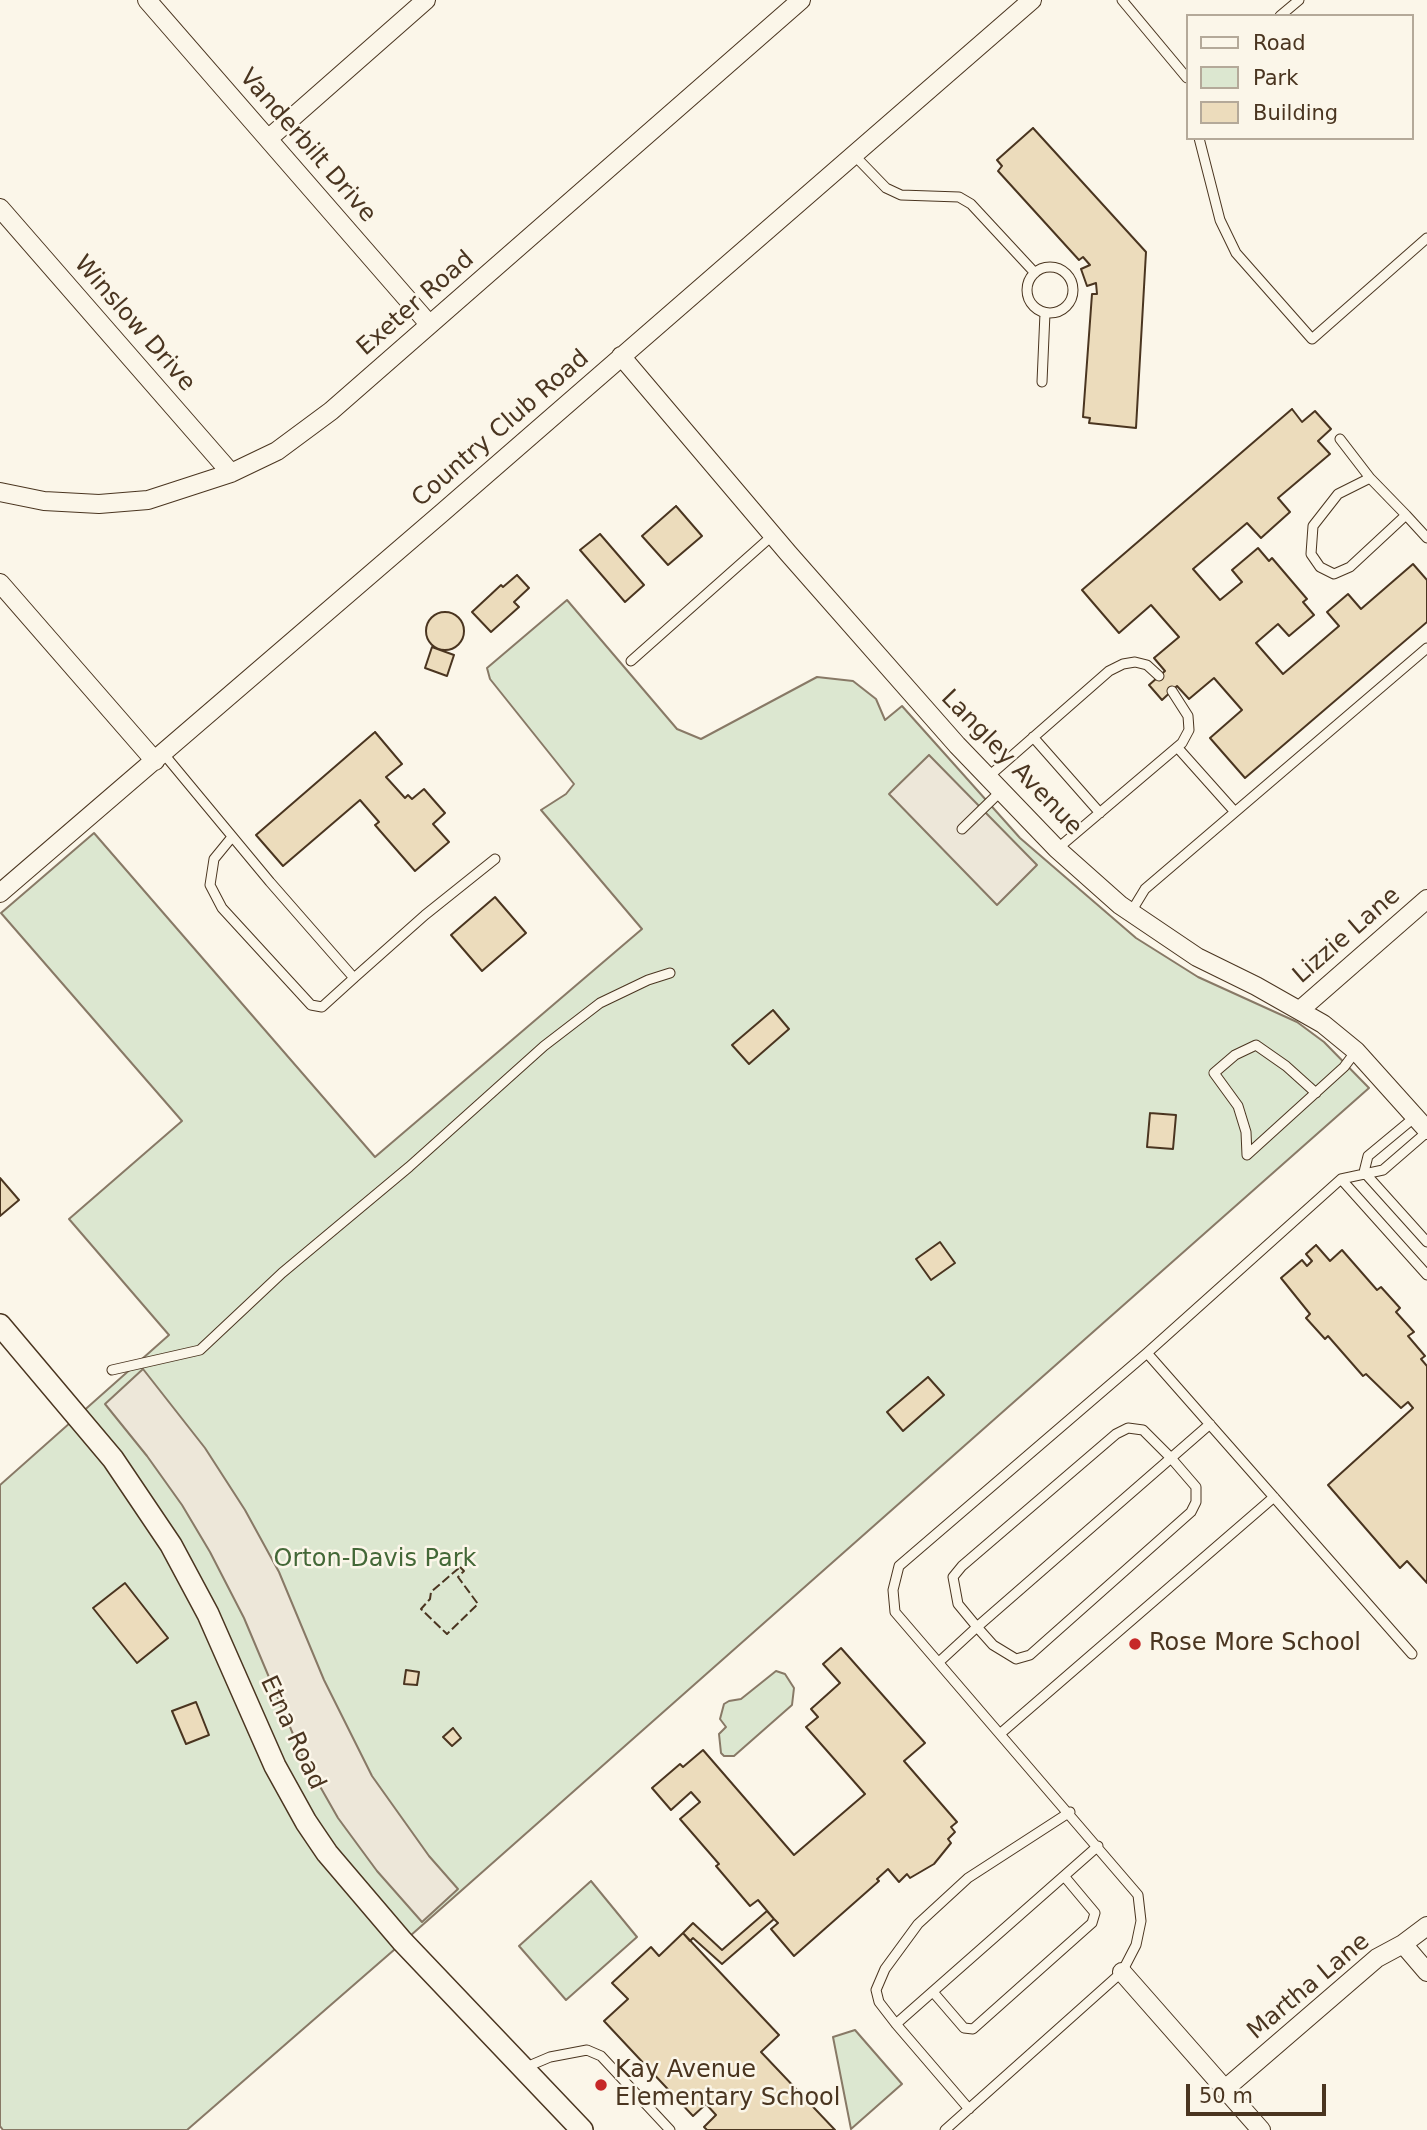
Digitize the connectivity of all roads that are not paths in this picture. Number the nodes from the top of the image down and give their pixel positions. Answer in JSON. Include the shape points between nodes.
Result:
{"nodes":[{"id":1,"x":147,"y":0,"type":"edge"},
{"id":2,"x":426,"y":0,"type":"edge"},
{"id":3,"x":800,"y":0,"type":"edge"},
{"id":4,"x":1032,"y":0,"type":"edge"},
{"id":5,"x":1122,"y":0,"type":"edge"},
{"id":6,"x":1299,"y":0,"type":"edge"},
{"id":7,"x":1282,"y":14,"type":"edge"},
{"id":8,"x":1186,"y":77,"type":"edge"},
{"id":9,"x":268,"y":139,"type":"junction"},
{"id":10,"x":1200,"y":140,"type":"edge"},
{"id":11,"x":853,"y":155,"type":"junction"},
{"id":12,"x":0,"y":208,"type":"edge"},
{"id":13,"x":1427,"y":238,"type":"edge"},
{"id":14,"x":1035,"y":273,"type":"junction"},
{"id":15,"x":1045,"y":313,"type":"junction"},
{"id":16,"x":429,"y":324,"type":"junction"},
{"id":17,"x":621,"y":356,"type":"junction"},
{"id":18,"x":1042,"y":382,"type":"dead end"},
{"id":19,"x":1340,"y":439,"type":"dead end"},
{"id":20,"x":231,"y":473,"type":"junction"},
{"id":21,"x":1370,"y":478,"type":"junction"},
{"id":22,"x":0,"y":492,"type":"edge"},
{"id":23,"x":1406,"y":515,"type":"junction"},
{"id":24,"x":773,"y":535,"type":"junction"},
{"id":25,"x":1427,"y":538,"type":"edge"},
{"id":26,"x":0,"y":583,"type":"edge"},
{"id":27,"x":1427,"y":648,"type":"edge"},
{"id":28,"x":631,"y":661,"type":"dead end"},
{"id":29,"x":1159,"y":676,"type":"dead end"},
{"id":30,"x":1172,"y":691,"type":"dead end"},
{"id":31,"x":1033,"y":737,"type":"junction"},
{"id":32,"x":1177,"y":747,"type":"junction"},
{"id":33,"x":159,"y":757,"type":"junction"},
{"id":34,"x":988,"y":777,"type":"junction"},
{"id":35,"x":1001,"y":791,"type":"junction"},
{"id":36,"x":1236,"y":812,"type":"junction"},
{"id":37,"x":1100,"y":813,"type":"junction"},
{"id":38,"x":962,"y":829,"type":"dead end"},
{"id":39,"x":232,"y":837,"type":"junction"},
{"id":40,"x":1057,"y":849,"type":"junction"},
{"id":41,"x":495,"y":859,"type":"dead end"},
{"id":42,"x":0,"y":892,"type":"edge"},
{"id":43,"x":1427,"y":899,"type":"edge"},
{"id":44,"x":1131,"y":912,"type":"junction"},
{"id":45,"x":670,"y":973,"type":"dead end"},
{"id":46,"x":354,"y":978,"type":"junction"},
{"id":47,"x":1300,"y":1010,"type":"junction"},
{"id":48,"x":1356,"y":1051,"type":"junction"},
{"id":49,"x":1316,"y":1093,"type":"junction"},
{"id":50,"x":1423,"y":1126,"type":"edge"},
{"id":51,"x":1364,"y":1172,"type":"junction"},
{"id":52,"x":1341,"y":1179,"type":"junction"},
{"id":53,"x":1427,"y":1242,"type":"edge"},
{"id":54,"x":1427,"y":1275,"type":"edge"},
{"id":55,"x":0,"y":1325,"type":"edge"},
{"id":56,"x":1147,"y":1353,"type":"junction"},
{"id":57,"x":112,"y":1370,"type":"dead end"},
{"id":58,"x":1210,"y":1424,"type":"junction"},
{"id":59,"x":1171,"y":1458,"type":"junction"},
{"id":60,"x":1274,"y":1497,"type":"junction"},
{"id":61,"x":977,"y":1627,"type":"junction"},
{"id":62,"x":1412,"y":1654,"type":"dead end"},
{"id":63,"x":939,"y":1662,"type":"junction"},
{"id":64,"x":1001,"y":1734,"type":"junction"},
{"id":65,"x":1070,"y":1812,"type":"junction"},
{"id":66,"x":1098,"y":1846,"type":"junction"},
{"id":67,"x":1064,"y":1877,"type":"junction"},
{"id":68,"x":1427,"y":1926,"type":"edge"},
{"id":69,"x":1403,"y":1944,"type":"junction"},
{"id":70,"x":1122,"y":1972,"type":"junction"},
{"id":71,"x":1427,"y":1972,"type":"edge"},
{"id":72,"x":933,"y":1992,"type":"junction"},
{"id":73,"x":896,"y":2024,"type":"junction"},
{"id":74,"x":524,"y":2068,"type":"junction"},
{"id":75,"x":1225,"y":2089,"type":"junction"},
{"id":76,"x":969,"y":2109,"type":"junction"},
{"id":77,"x":582,"y":2130,"type":"edge"},
{"id":78,"x":670,"y":2130,"type":"edge"},
{"id":79,"x":944,"y":2130,"type":"edge"},
{"id":80,"x":1261,"y":2130,"type":"edge"}],
"edges":[{"from":1,"to":9,"type":"street","name":"Vanderbilt Drive"},
{"from":2,"to":9,"type":"street"},
{"from":3,"to":16,"type":"street","name":"Exeter Road"},
{"from":4,"to":11,"type":"street","name":"Country Club Road"},
{"from":5,"to":8,"type":"lane"},
{"from":6,"to":7,"type":"lane"},
{"from":9,"to":16,"type":"street","name":"Vanderbilt Drive"},
{"from":10,"to":13,"type":"lane","via":[[1220,220],[1236,253],[1312,338]]},
{"from":11,"to":14,"type":"lane","via":[[886,188],[901,195],[959,197],[971,204]]},
{"from":11,"to":17,"type":"street","name":"Country Club Road"},
{"from":12,"to":20,"type":"street","name":"Winslow Drive"},
{"from":14,"to":15,"type":"lane","via":[[1028,283],[1028,299]]},
{"from":14,"to":15,"type":"lane","via":[[1044,267],[1060,269],[1073,287],[1066,307]]},
{"from":15,"to":18,"type":"lane"},
{"from":16,"to":20,"type":"street","name":"Exeter Road","via":[[331,411],[277,451]]},
{"from":17,"to":24,"type":"street","name":"Langley Avenue"},
{"from":17,"to":33,"type":"street","name":"Country Club Road"},
{"from":19,"to":21,"type":"lane"},
{"from":20,"to":22,"type":"street","name":"Exeter Road","via":[[148,500],[99,504],[44,501]]},
{"from":21,"to":23,"type":"lane"},
{"from":21,"to":23,"type":"lane","via":[[1338,494],[1313,526],[1311,554],[1320,567],[1334,574],[1350,567]]},
{"from":23,"to":25,"type":"lane"},
{"from":24,"to":28,"type":"lane"},
{"from":24,"to":34,"type":"street","name":"Langley Avenue"},
{"from":26,"to":33,"type":"street"},
{"from":27,"to":36,"type":"lane"},
{"from":29,"to":31,"type":"lane","via":[[1147,665],[1123,663]]},
{"from":30,"to":32,"type":"lane","via":[[1188,716],[1189,730]]},
{"from":31,"to":34,"type":"lane"},
{"from":31,"to":37,"type":"lane"},
{"from":32,"to":36,"type":"lane"},
{"from":32,"to":37,"type":"lane"},
{"from":33,"to":39,"type":"lane"},
{"from":33,"to":42,"type":"street","name":"Country Club Road"},
{"from":34,"to":35,"type":"street","name":"Langley Avenue"},
{"from":35,"to":38,"type":"lane"},
{"from":35,"to":40,"type":"street","name":"Langley Avenue"},
{"from":36,"to":44,"type":"lane","via":[[1145,889]]},
{"from":37,"to":40,"type":"lane"},
{"from":39,"to":46,"type":"lane"},
{"from":39,"to":46,"type":"lane","via":[[214,859],[210,885],[222,908],[311,1005],[323,1007]]},
{"from":40,"to":44,"type":"street","name":"Langley Avenue"},
{"from":41,"to":46,"type":"lane"},
{"from":43,"to":47,"type":"street","name":"Lizzie Lane"},
{"from":44,"to":47,"type":"street","name":"Langley Avenue","via":[[1197,957]]},
{"from":45,"to":57,"type":"lane","via":[[600,1003],[544,1046],[200,1350]]},
{"from":47,"to":48,"type":"street","name":"Langley Avenue"},
{"from":48,"to":49,"type":"lane"},
{"from":48,"to":50,"type":"street","name":"Langley Avenue"},
{"from":49,"to":49,"type":"lane","via":[[1247,1155],[1238,1106],[1214,1073],[1255,1045]]},
{"from":50,"to":51,"type":"lane","via":[[1383,1170]]},
{"from":50,"to":51,"type":"lane","via":[[1368,1156]]},
{"from":51,"to":52,"type":"lane"},
{"from":51,"to":53,"type":"lane"},
{"from":52,"to":54,"type":"lane"},
{"from":52,"to":56,"type":"lane"},
{"from":55,"to":74,"type":"street","name":"Etna Road","via":[[113,1459],[171,1545],[214,1625],[275,1766],[327,1853],[383,1920]]},
{"from":56,"to":58,"type":"lane"},
{"from":56,"to":63,"type":"lane","via":[[899,1566],[893,1590],[895,1612]]},
{"from":58,"to":59,"type":"lane"},
{"from":58,"to":60,"type":"lane"},
{"from":59,"to":61,"type":"lane"},
{"from":59,"to":61,"type":"lane","via":[[1143,1430],[1128,1428],[1116,1434],[973,1557],[953,1577],[958,1604]]},
{"from":59,"to":61,"type":"lane","via":[[1196,1487],[1191,1512],[1030,1655],[1016,1659],[993,1645]]},
{"from":60,"to":62,"type":"lane"},
{"from":60,"to":64,"type":"lane"},
{"from":61,"to":63,"type":"lane"},
{"from":63,"to":64,"type":"lane"},
{"from":64,"to":65,"type":"lane"},
{"from":65,"to":66,"type":"lane"},
{"from":65,"to":73,"type":"lane","via":[[968,1878],[918,1924],[885,1969],[876,1990]]},
{"from":66,"to":67,"type":"lane"},
{"from":66,"to":70,"type":"lane","via":[[1138,1895],[1141,1921],[1136,1945]]},
{"from":67,"to":72,"type":"lane"},
{"from":67,"to":72,"type":"lane","via":[[1095,1913],[1092,1923],[973,2029],[964,2028]]},
{"from":68,"to":69,"type":"street","name":"Martha Lane"},
{"from":69,"to":71,"type":"street"},
{"from":69,"to":75,"type":"street","name":"Martha Lane","via":[[1377,1958]]},
{"from":70,"to":75,"type":"street"},
{"from":70,"to":76,"type":"lane"},
{"from":72,"to":73,"type":"lane"},
{"from":73,"to":76,"type":"lane"},
{"from":74,"to":77,"type":"street","name":"Etna Road"},
{"from":74,"to":78,"type":"lane","via":[[587,2050],[601,2056]]},
{"from":75,"to":80,"type":"street"},
{"from":76,"to":79,"type":"lane"}]}
